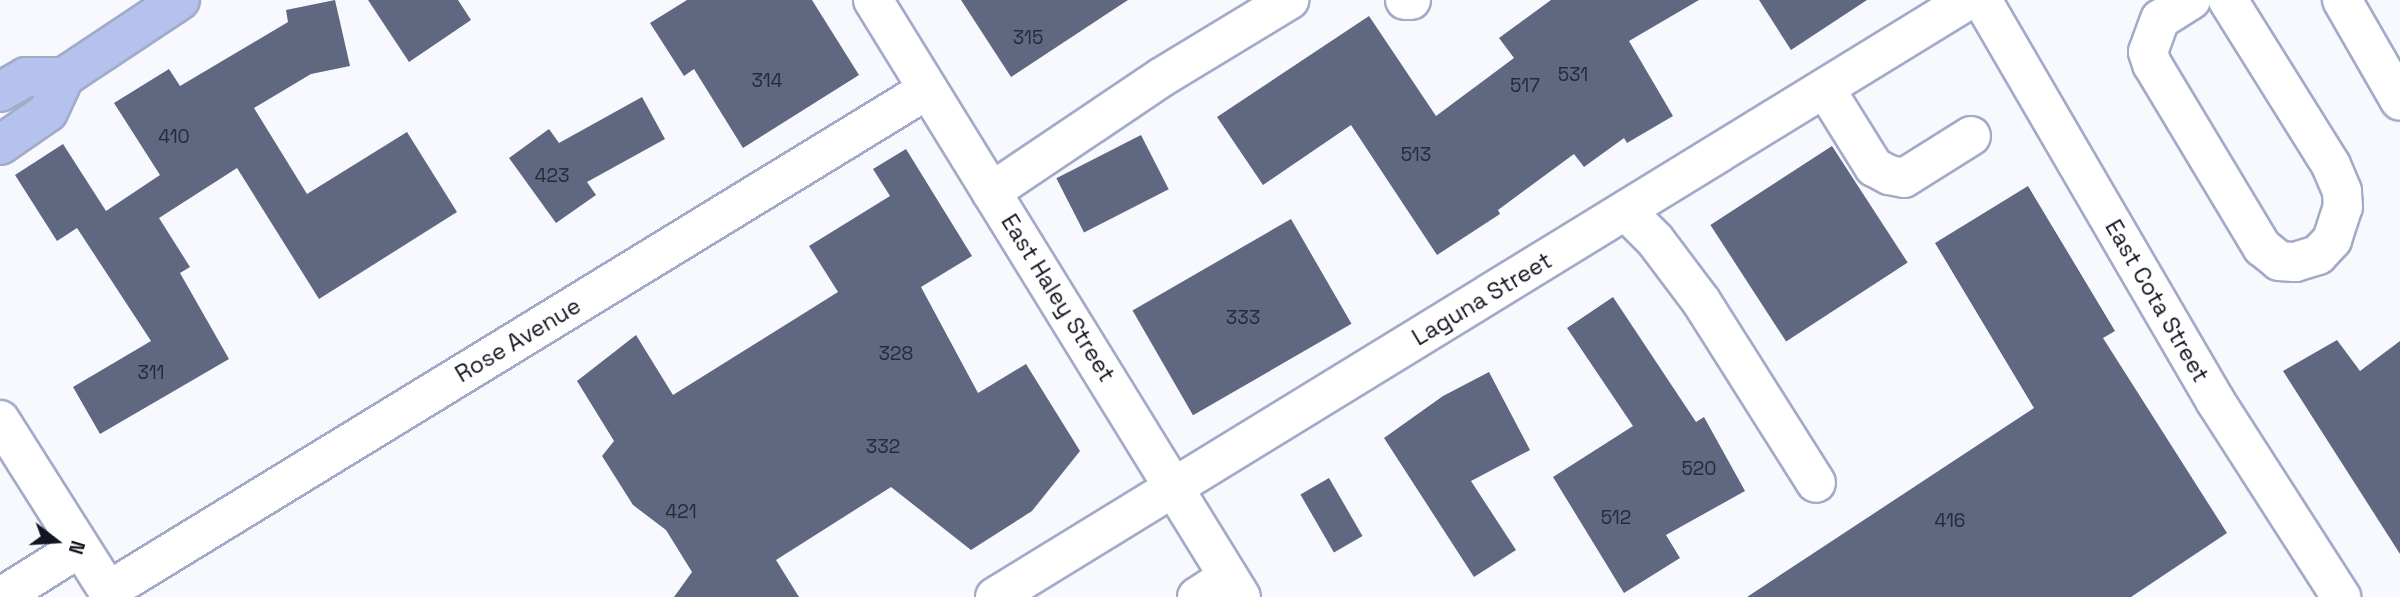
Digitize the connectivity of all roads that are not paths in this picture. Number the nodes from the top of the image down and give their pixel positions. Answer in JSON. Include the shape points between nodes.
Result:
{"nodes":[{"id":1,"x":873,"y":0,"type":"edge"},
{"id":2,"x":1289,"y":0,"type":"edge"},
{"id":3,"x":1405,"y":0,"type":"edge"},
{"id":4,"x":1411,"y":0,"type":"edge"},
{"id":5,"x":1968,"y":0,"type":"edge"},
{"id":6,"x":1982,"y":0,"type":"edge"},
{"id":7,"x":2191,"y":0,"type":"edge"},
{"id":8,"x":2228,"y":0,"type":"edge"},
{"id":9,"x":2342,"y":0,"type":"edge"},
{"id":10,"x":158,"y":6,"type":"edge"},
{"id":11,"x":64,"y":77,"type":"junction"},
{"id":12,"x":928,"y":89,"type":"junction"},
{"id":13,"x":1826,"y":90,"type":"junction"},
{"id":14,"x":0,"y":93,"type":"edge"},
{"id":15,"x":2400,"y":101,"type":"edge"},
{"id":16,"x":1971,"y":136,"type":"dead end"},
{"id":17,"x":0,"y":145,"type":"edge"},
{"id":18,"x":991,"y":192,"type":"junction"},
{"id":19,"x":1626,"y":211,"type":"junction"},
{"id":20,"x":0,"y":420,"type":"edge"},
{"id":21,"x":1816,"y":483,"type":"dead end"},
{"id":22,"x":1173,"y":486,"type":"junction"},
{"id":23,"x":79,"y":548,"type":"junction"},
{"id":24,"x":1222,"y":590,"type":"edge"},
{"id":25,"x":110,"y":594,"type":"edge"},
{"id":26,"x":1,"y":597,"type":"edge"},
{"id":27,"x":995,"y":597,"type":"edge"},
{"id":28,"x":2341,"y":597,"type":"edge"}],
"edges":[{"from":1,"to":12,"type":"street","name":"East Haley Street"},
{"from":2,"to":18,"type":"street","via":[[1150,85]]},
{"from":3,"to":4,"type":"street"},
{"from":5,"to":13,"type":"street","name":"Laguna Street"},
{"from":6,"to":28,"type":"street","name":"East Cota Street","via":[[2216,402]]},
{"from":7,"to":8,"type":"street","via":[[2160,19],[2148,52],[2152,64],[2262,247],[2278,261],[2295,262],[2318,255],[2332,240],[2343,207],[2342,191]]},
{"from":9,"to":15,"type":"street"},
{"from":10,"to":11,"type":"main road"},
{"from":11,"to":14,"type":"main road","via":[[26,77]]},
{"from":11,"to":17,"type":"main road","via":[[48,112]]},
{"from":12,"to":18,"type":"street","name":"East Haley Street"},
{"from":12,"to":25,"type":"street","name":"Rose Avenue"},
{"from":13,"to":16,"type":"street","via":[[1874,167],[1889,175],[1904,178]]},
{"from":13,"to":19,"type":"street","name":"Laguna Street"},
{"from":18,"to":22,"type":"street","name":"East Haley Street"},
{"from":19,"to":21,"type":"street","via":[[1655,240],[1701,301]]},
{"from":19,"to":22,"type":"street","name":"Laguna Street"},
{"from":20,"to":23,"type":"street"},
{"from":22,"to":24,"type":"street","name":"East Haley Street"},
{"from":22,"to":27,"type":"street","name":"Laguna Street"},
{"from":23,"to":25,"type":"street"},
{"from":23,"to":26,"type":"street"}]}
